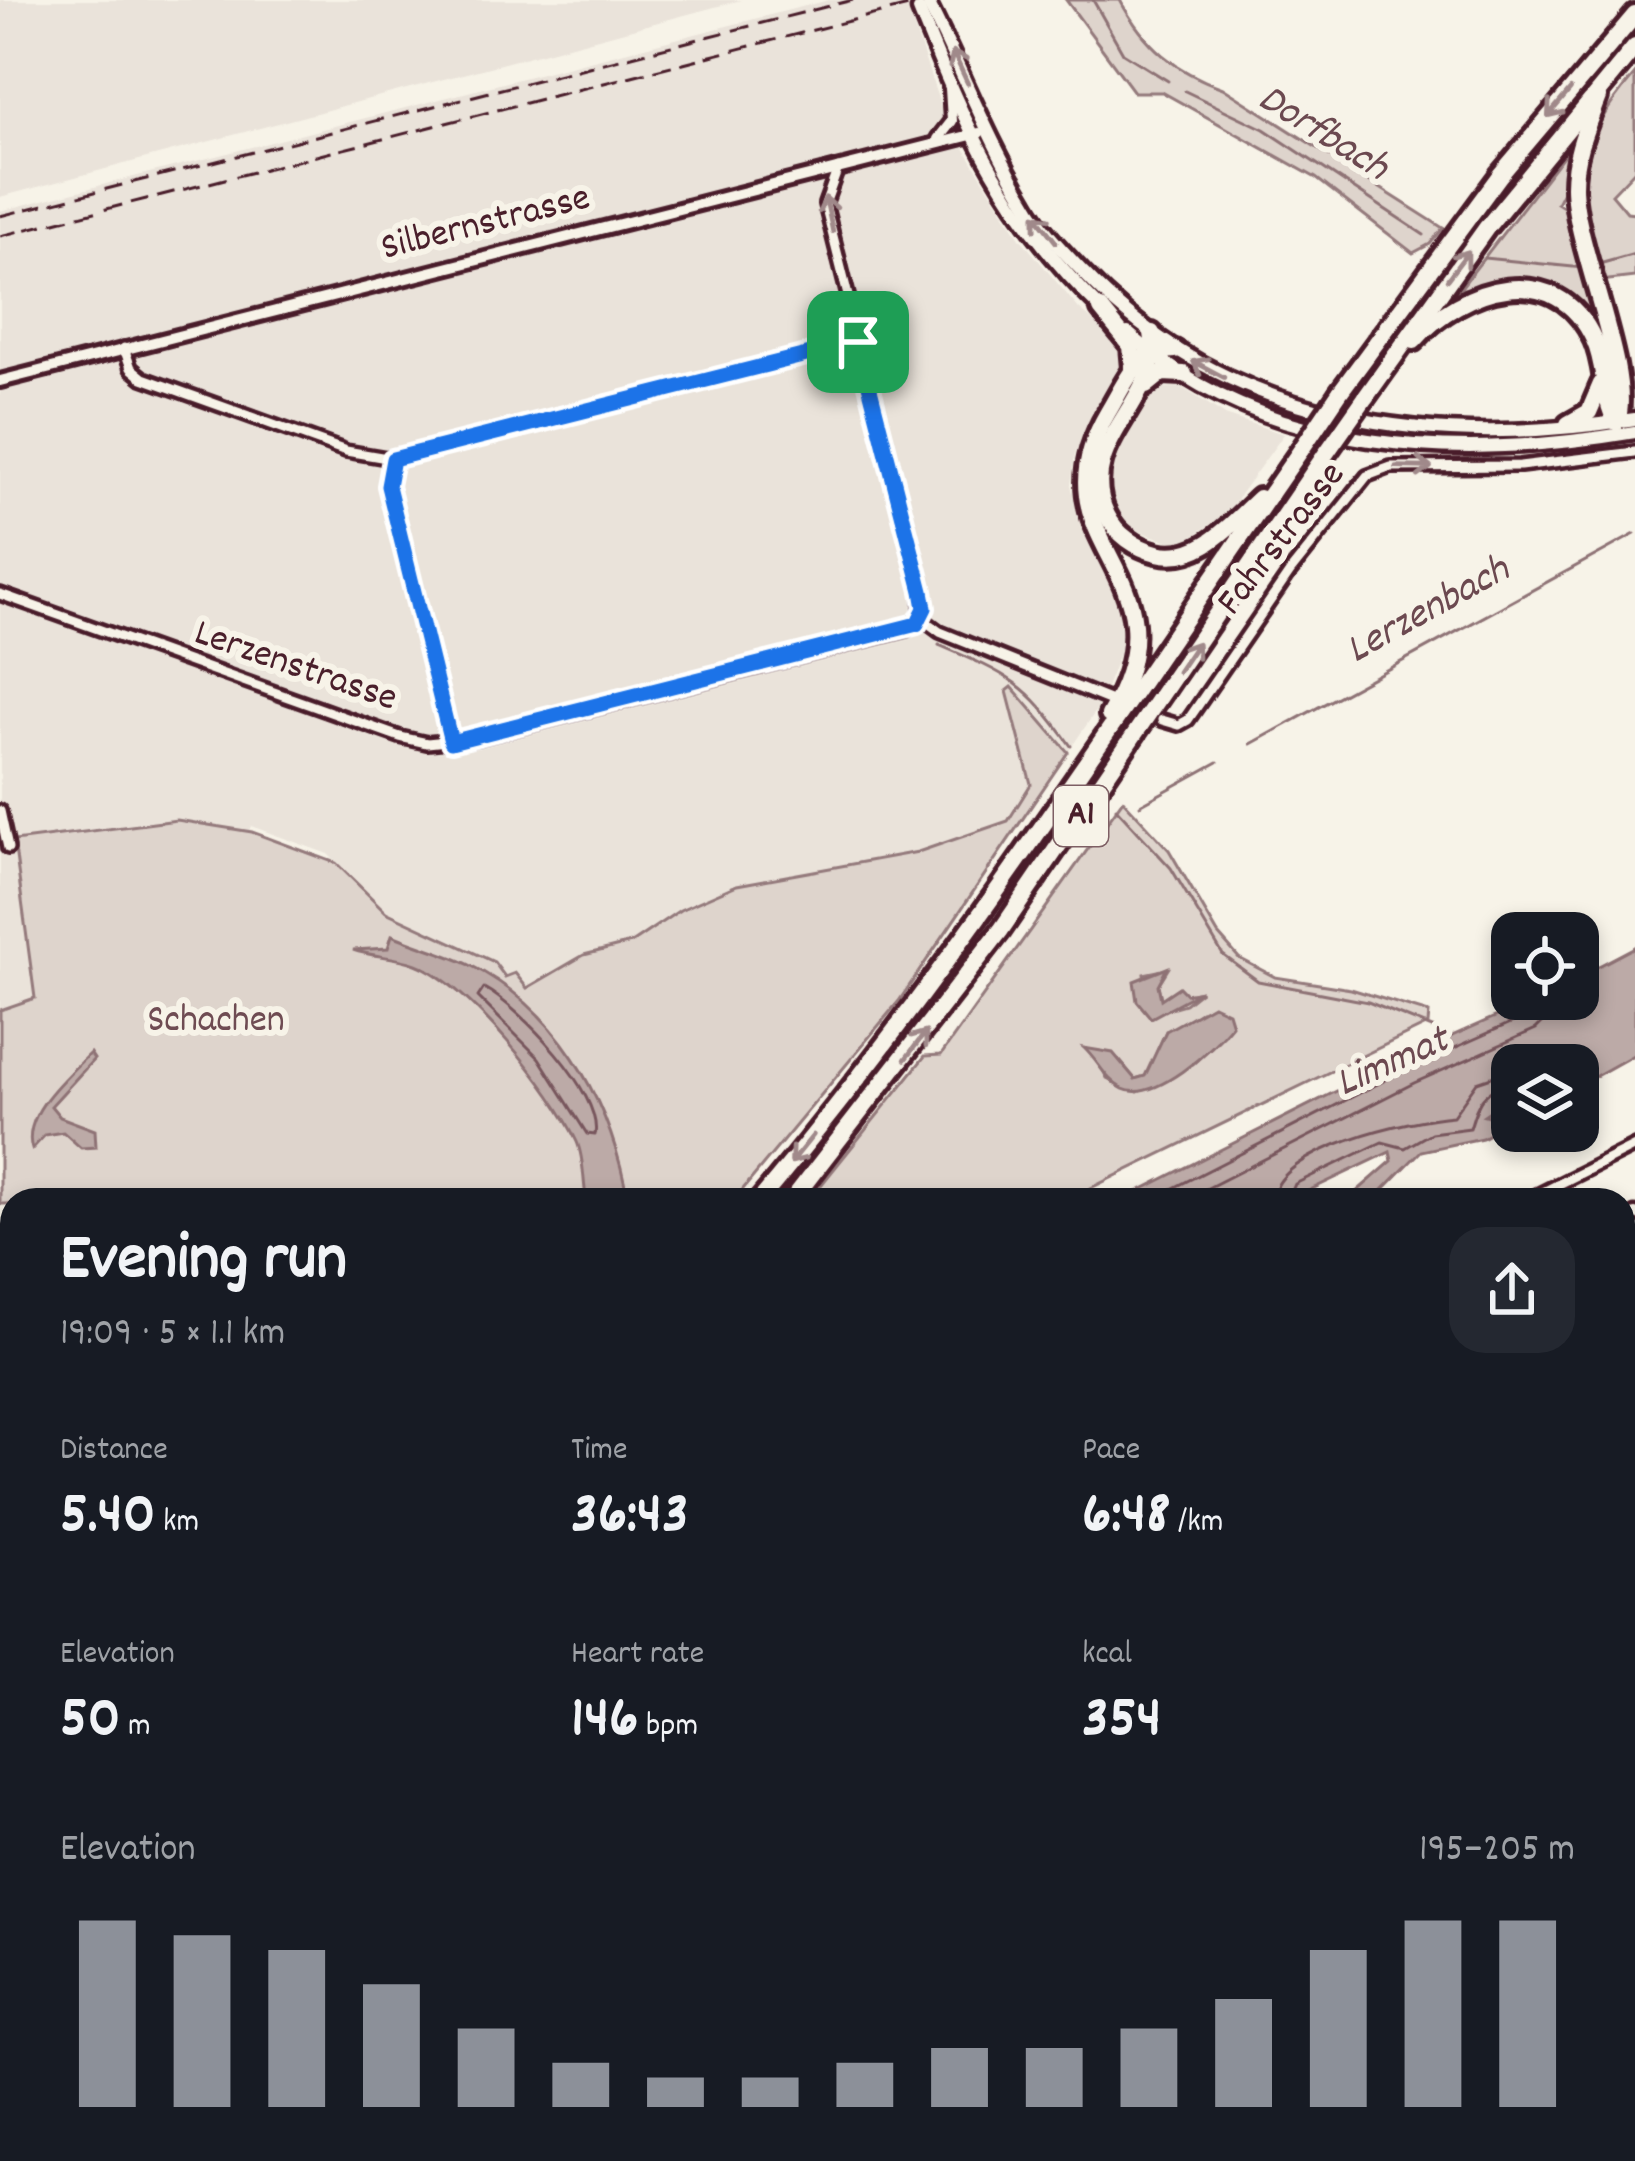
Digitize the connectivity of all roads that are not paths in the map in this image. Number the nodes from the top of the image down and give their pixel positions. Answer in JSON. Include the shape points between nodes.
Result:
{"nodes":[{"id":1,"x":1635,"y":14,"type":"edge"},
{"id":2,"x":1635,"y":47,"type":"edge"},
{"id":3,"x":1603,"y":83,"type":"junction"},
{"id":4,"x":950,"y":88,"type":"junction"},
{"id":5,"x":988,"y":130,"type":"junction"},
{"id":6,"x":971,"y":135,"type":"junction"},
{"id":7,"x":934,"y":143,"type":"junction"},
{"id":8,"x":838,"y":168,"type":"junction"},
{"id":9,"x":1101,"y":309,"type":"junction"},
{"id":10,"x":858,"y":342,"type":"junction"},
{"id":11,"x":1153,"y":347,"type":"junction"},
{"id":12,"x":124,"y":348,"type":"junction"},
{"id":13,"x":1175,"y":350,"type":"joint"},
{"id":14,"x":1132,"y":370,"type":"junction"},
{"id":15,"x":1184,"y":374,"type":"junction"},
{"id":16,"x":0,"y":381,"type":"edge"},
{"id":17,"x":1611,"y":382,"type":"junction"},
{"id":18,"x":1366,"y":396,"type":"junction"},
{"id":19,"x":1635,"y":402,"type":"edge"},
{"id":20,"x":1120,"y":421,"type":"junction"},
{"id":21,"x":1568,"y":424,"type":"junction"},
{"id":22,"x":1630,"y":426,"type":"edge"},
{"id":23,"x":1635,"y":452,"type":"edge"},
{"id":24,"x":393,"y":459,"type":"junction"},
{"id":25,"x":1285,"y":472,"type":"junction"},
{"id":26,"x":0,"y":594,"type":"edge"},
{"id":27,"x":921,"y":618,"type":"junction"},
{"id":28,"x":1109,"y":700,"type":"dead end"},
{"id":29,"x":1162,"y":720,"type":"dead end"},
{"id":30,"x":451,"y":742,"type":"junction"},
{"id":31,"x":0,"y":811,"type":"edge"},
{"id":32,"x":8,"y":848,"type":"dead end"},
{"id":33,"x":1024,"y":854,"type":"junction"},
{"id":34,"x":1635,"y":1146,"type":"edge"},
{"id":35,"x":770,"y":1188,"type":"edge"},
{"id":36,"x":802,"y":1188,"type":"edge"},
{"id":37,"x":1551,"y":1188,"type":"edge"}],
"edges":[{"from":1,"to":25,"type":"highway","number":"A1","one_way":true,"bridge":true,"via":[[1490,188]]},
{"from":2,"to":3,"type":"highway","number":"A1"},
{"from":3,"to":17,"type":"highway","via":[[1579,149],[1574,199]]},
{"from":18,"to":3,"type":"highway","number":"A1","one_way":true,"via":[[1472,246]]},
{"from":5,"to":4,"type":"main road","one_way":true,"via":[[924,7]]},
{"from":4,"to":6,"type":"main road"},
{"from":4,"to":7,"type":"street","via":[[952,121]]},
{"from":5,"to":6,"type":"street","name":"Silbernstrasse"},
{"from":11,"to":5,"type":"main road","one_way":true,"via":[[1047,232]]},
{"from":6,"to":7,"type":"street","name":"Silbernstrasse"},
{"from":6,"to":9,"type":"main road","via":[[1034,240]]},
{"from":7,"to":8,"type":"street","name":"Silbernstrasse"},
{"from":10,"to":8,"type":"street","one_way":true,"via":[[825,195]]},
{"from":8,"to":12,"type":"street","name":"Silbernstrasse"},
{"from":9,"to":11,"type":"main road"},
{"from":9,"to":14,"type":"highway","via":[[1131,346]]},
{"from":10,"to":24,"type":"street"},
{"from":10,"to":27,"type":"street","via":[[922,591]]},
{"from":11,"to":13,"type":"highway"},
{"from":11,"to":14,"type":"highway"},
{"from":11,"to":15,"type":"main road"},
{"from":11,"to":20,"type":"highway"},
{"from":12,"to":16,"type":"street","name":"Silbernstrasse"},
{"from":12,"to":24,"type":"street","via":[[143,378],[346,451]]},
{"from":21,"to":13,"type":"main road","one_way":true,"via":[[1439,429],[1343,419],[1259,395]]},
{"from":14,"to":33,"type":"highway","via":[[1090,442],[1083,484],[1090,517],[1132,601],[1134,658],[1119,698]]},
{"from":15,"to":20,"type":"highway","via":[[1154,376]]},
{"from":15,"to":22,"type":"main road","via":[[1253,409],[1336,435],[1461,447],[1601,437]]},
{"from":17,"to":18,"type":"highway","via":[[1576,313],[1548,294],[1506,286],[1437,317]]},
{"from":17,"to":19,"type":"highway"},
{"from":17,"to":21,"type":"highway"},
{"from":17,"to":22,"type":"highway"},
{"from":36,"to":18,"type":"highway","number":"A1","one_way":true,"bridge":true,"via":[[1000,930]]},
{"from":20,"to":25,"type":"highway","via":[[1100,465],[1102,503],[1122,535],[1153,552],[1208,543]]},
{"from":21,"to":22,"type":"main road"},
{"from":29,"to":23,"type":"street","name":"Fahrstrasse","one_way":true,"via":[[1188,720],[1367,476],[1391,467],[1520,466]]},
{"from":24,"to":30,"type":"street","via":[[388,486]]},
{"from":25,"to":33,"type":"highway","number":"A1"},
{"from":26,"to":30,"type":"street","name":"Lerzenstrasse","via":[[400,737]]},
{"from":27,"to":28,"type":"street"},
{"from":27,"to":30,"type":"street","name":"Lerzenstrasse","via":[[906,630]]},
{"from":31,"to":32,"type":"street"},
{"from":33,"to":35,"type":"highway","number":"A1","one_way":true},
{"from":34,"to":37,"type":"street"}]}
